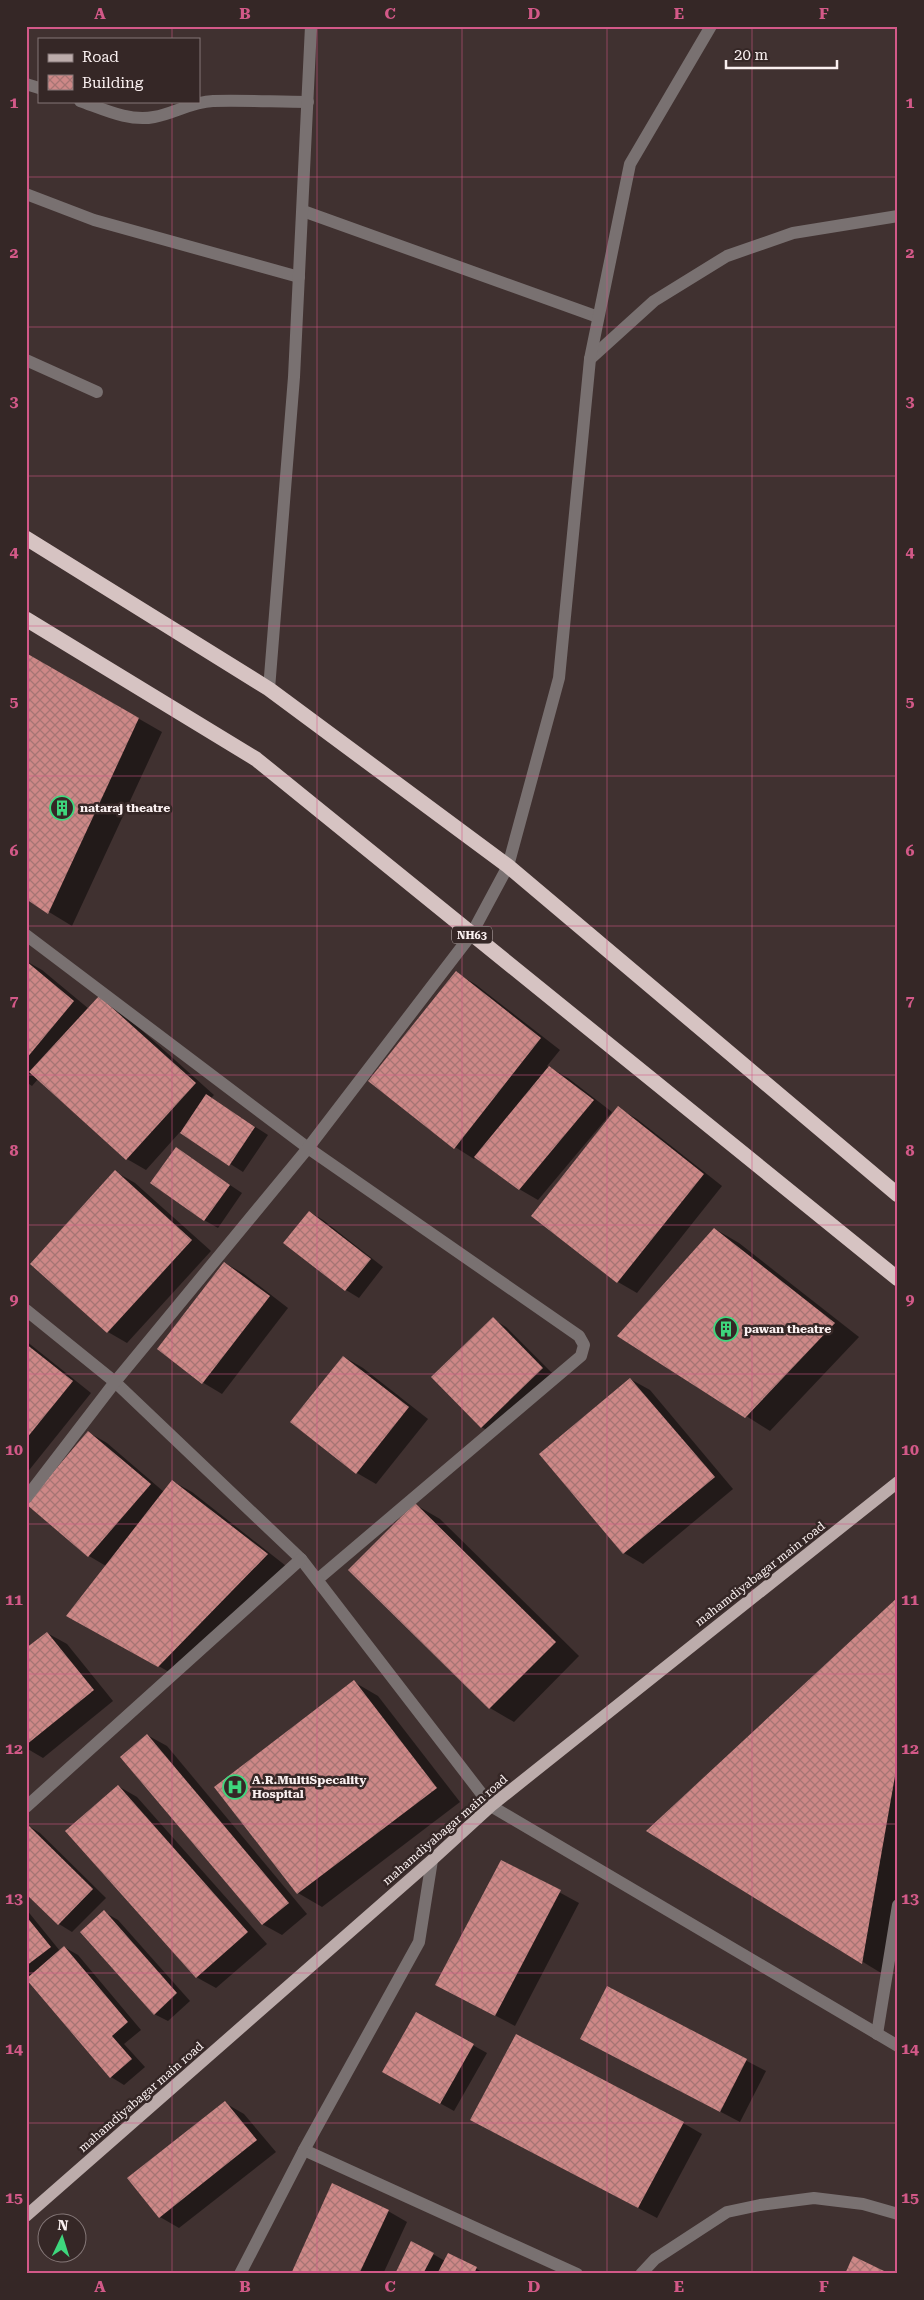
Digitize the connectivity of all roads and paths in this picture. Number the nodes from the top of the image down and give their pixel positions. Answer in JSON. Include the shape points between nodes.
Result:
{"nodes":[{"id":1,"x":311,"y":26,"type":"edge"},
{"id":2,"x":711,"y":26,"type":"edge"},
{"id":3,"x":26,"y":84,"type":"edge"},
{"id":4,"x":38,"y":88,"type":"edge"},
{"id":5,"x":83,"y":102,"type":"edge"},
{"id":6,"x":308,"y":102,"type":"junction"},
{"id":7,"x":26,"y":194,"type":"edge"},
{"id":8,"x":303,"y":211,"type":"junction"},
{"id":9,"x":898,"y":216,"type":"edge"},
{"id":10,"x":299,"y":276,"type":"junction"},
{"id":11,"x":598,"y":317,"type":"junction"},
{"id":12,"x":590,"y":359,"type":"junction"},
{"id":13,"x":26,"y":360,"type":"edge"},
{"id":14,"x":97,"y":392,"type":"dead end"},
{"id":15,"x":26,"y":538,"type":"edge"},
{"id":16,"x":26,"y":618,"type":"edge"},
{"id":17,"x":269,"y":689,"type":"junction"},
{"id":18,"x":508,"y":866,"type":"junction"},
{"id":19,"x":26,"y":935,"type":"edge"},
{"id":20,"x":471,"y":935,"type":"junction"},
{"id":21,"x":308,"y":1148,"type":"junction"},
{"id":22,"x":898,"y":1195,"type":"edge"},
{"id":23,"x":898,"y":1279,"type":"edge"},
{"id":24,"x":26,"y":1310,"type":"edge"},
{"id":25,"x":115,"y":1382,"type":"junction"},
{"id":26,"x":898,"y":1482,"type":"edge"},
{"id":27,"x":26,"y":1498,"type":"edge"},
{"id":28,"x":301,"y":1558,"type":"junction"},
{"id":29,"x":318,"y":1579,"type":"junction"},
{"id":30,"x":26,"y":1806,"type":"edge"},
{"id":31,"x":491,"y":1806,"type":"junction"},
{"id":32,"x":432,"y":1860,"type":"junction"},
{"id":33,"x":898,"y":1905,"type":"edge"},
{"id":34,"x":877,"y":2034,"type":"junction"},
{"id":35,"x":898,"y":2046,"type":"edge"},
{"id":36,"x":304,"y":2150,"type":"junction"},
{"id":37,"x":898,"y":2214,"type":"edge"},
{"id":38,"x":26,"y":2216,"type":"edge"},
{"id":39,"x":240,"y":2274,"type":"edge"},
{"id":40,"x":577,"y":2274,"type":"edge"},
{"id":41,"x":641,"y":2274,"type":"edge"}],
"edges":[{"from":1,"to":6,"type":"street"},
{"from":2,"to":11,"type":"street","via":[[630,164]]},
{"from":3,"to":4,"type":"street"},
{"from":5,"to":6,"type":"street","via":[[141,118],[212,101]]},
{"from":6,"to":8,"type":"street"},
{"from":7,"to":10,"type":"street","via":[[94,220]]},
{"from":8,"to":10,"type":"street"},
{"from":8,"to":11,"type":"street"},
{"from":9,"to":12,"type":"street","via":[[793,233],[728,256],[654,301]]},
{"from":10,"to":17,"type":"street"},
{"from":11,"to":12,"type":"street"},
{"from":12,"to":18,"type":"street","via":[[559,678]]},
{"from":13,"to":14,"type":"street"},
{"from":15,"to":17,"type":"highway"},
{"from":16,"to":20,"type":"highway","number":"NH63","via":[[256,759]]},
{"from":17,"to":18,"type":"highway"},
{"from":18,"to":20,"type":"street"},
{"from":18,"to":22,"type":"highway"},
{"from":19,"to":21,"type":"street"},
{"from":20,"to":21,"type":"street"},
{"from":20,"to":23,"type":"highway","number":"NH63"},
{"from":21,"to":25,"type":"street"},
{"from":21,"to":29,"type":"street","via":[[579,1336],[584,1345],[581,1356]]},
{"from":24,"to":25,"type":"street"},
{"from":25,"to":27,"type":"street"},
{"from":25,"to":28,"type":"street"},
{"from":26,"to":31,"type":"main road","name":"mahamdiyabagar main road"},
{"from":28,"to":29,"type":"street"},
{"from":28,"to":30,"type":"street"},
{"from":29,"to":31,"type":"street"},
{"from":31,"to":32,"type":"main road","name":"mahamdiyabagar main road"},
{"from":31,"to":34,"type":"street"},
{"from":32,"to":36,"type":"street","via":[[419,1942]]},
{"from":32,"to":38,"type":"main road","name":"mahamdiyabagar main road"},
{"from":33,"to":34,"type":"street"},
{"from":34,"to":35,"type":"street"},
{"from":36,"to":39,"type":"street"},
{"from":36,"to":40,"type":"street"},
{"from":37,"to":41,"type":"street","via":[[863,2204],[814,2198],[727,2212],[655,2259]]}]}
